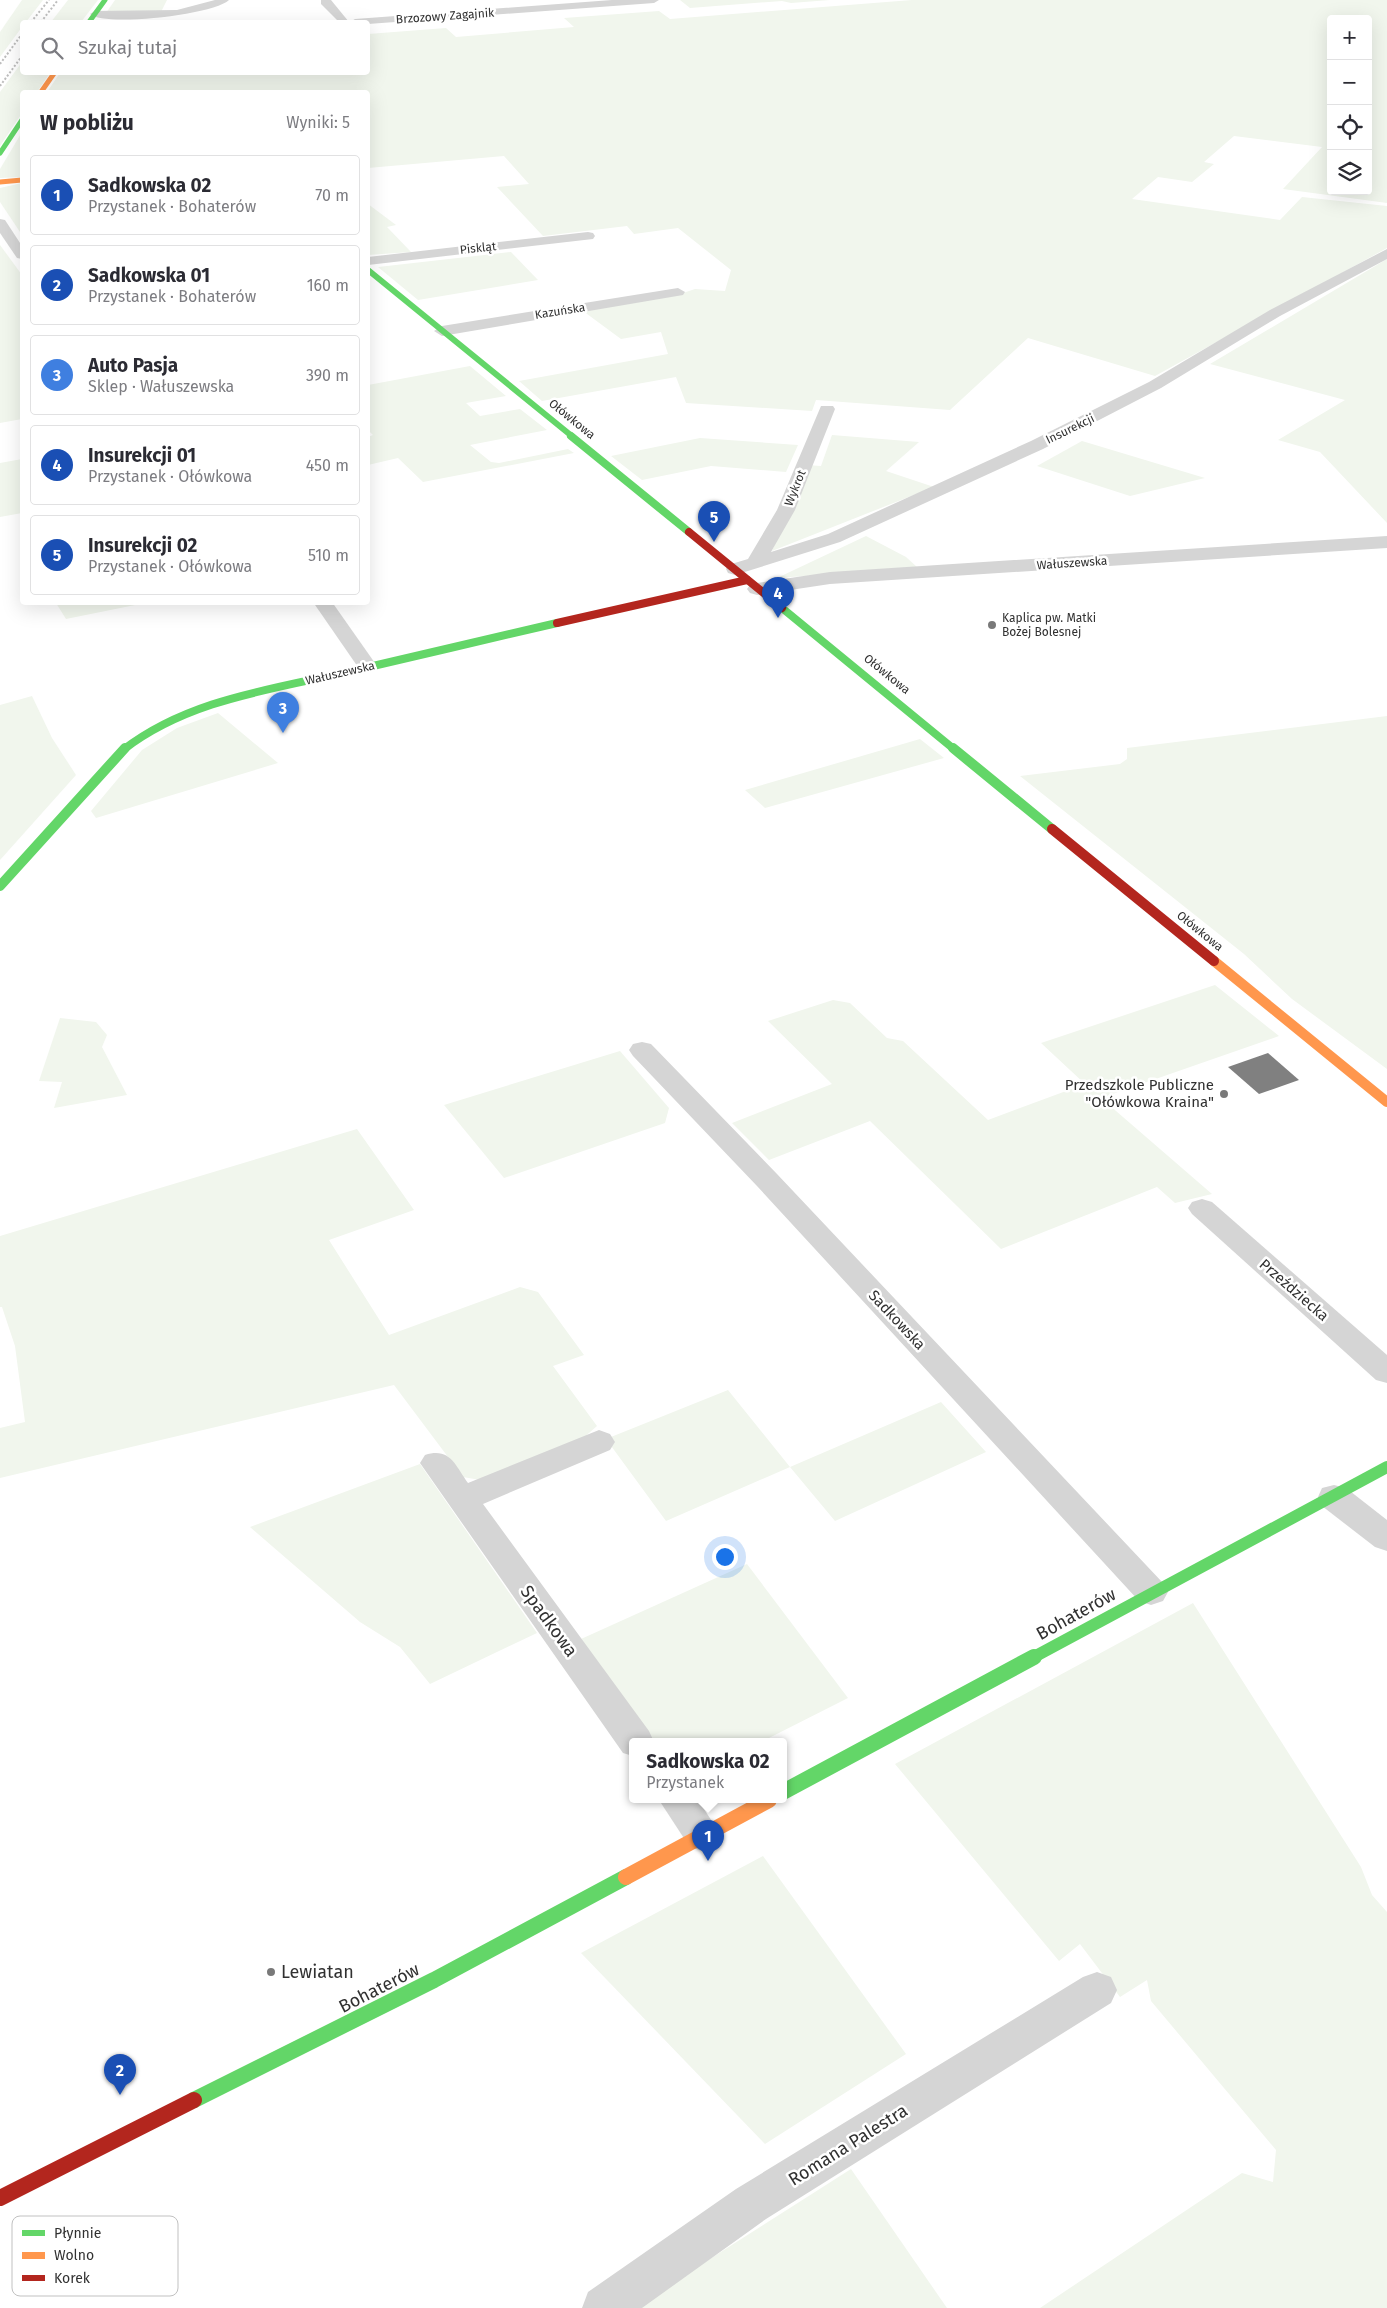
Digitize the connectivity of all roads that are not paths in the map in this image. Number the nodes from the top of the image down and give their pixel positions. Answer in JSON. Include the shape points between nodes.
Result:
{"nodes":[{"id":1,"x":105,"y":0,"type":"edge"},
{"id":2,"x":224,"y":0,"type":"edge"},
{"id":3,"x":326,"y":0,"type":"edge"},
{"id":4,"x":654,"y":0,"type":"edge"},
{"id":5,"x":92,"y":18,"type":"edge"},
{"id":6,"x":342,"y":20,"type":"edge"},
{"id":7,"x":370,"y":21,"type":"edge"},
{"id":8,"x":53,"y":75,"type":"edge"},
{"id":9,"x":42,"y":90,"type":"edge"},
{"id":10,"x":20,"y":123,"type":"edge"},
{"id":11,"x":0,"y":153,"type":"edge"},
{"id":12,"x":20,"y":180,"type":"edge"},
{"id":13,"x":0,"y":182,"type":"edge"},
{"id":14,"x":0,"y":223,"type":"edge"},
{"id":15,"x":588,"y":236,"type":"dead end"},
{"id":16,"x":20,"y":252,"type":"edge"},
{"id":17,"x":1387,"y":253,"type":"edge"},
{"id":18,"x":370,"y":261,"type":"edge"},
{"id":19,"x":370,"y":272,"type":"edge"},
{"id":20,"x":678,"y":292,"type":"dead end"},
{"id":21,"x":442,"y":331,"type":"junction"},
{"id":22,"x":827,"y":409,"type":"dead end"},
{"id":23,"x":1387,"y":542,"type":"edge"},
{"id":24,"x":755,"y":563,"type":"junction"},
{"id":25,"x":746,"y":579,"type":"junction"},
{"id":26,"x":324,"y":605,"type":"edge"},
{"id":27,"x":367,"y":666,"type":"junction"},
{"id":28,"x":0,"y":886,"type":"edge"},
{"id":29,"x":642,"y":1050,"type":"dead end"},
{"id":30,"x":1387,"y":1102,"type":"edge"},
{"id":31,"x":1202,"y":1208,"type":"dead end"},
{"id":32,"x":1387,"y":1372,"type":"edge"},
{"id":33,"x":599,"y":1442,"type":"dead end"},
{"id":34,"x":436,"y":1463,"type":"dead end"},
{"id":35,"x":1387,"y":1467,"type":"edge"},
{"id":36,"x":1334,"y":1497,"type":"junction"},
{"id":37,"x":462,"y":1499,"type":"junction"},
{"id":38,"x":1387,"y":1538,"type":"edge"},
{"id":39,"x":1151,"y":1592,"type":"junction"},
{"id":40,"x":633,"y":1738,"type":"edge"},
{"id":41,"x":787,"y":1790,"type":"edge"},
{"id":42,"x":680,"y":1803,"type":"edge"},
{"id":43,"x":762,"y":1803,"type":"edge"},
{"id":44,"x":702,"y":1835,"type":"junction"},
{"id":45,"x":1097,"y":1990,"type":"dead end"},
{"id":46,"x":0,"y":2198,"type":"edge"},
{"id":47,"x":604,"y":2308,"type":"edge"}],
"edges":[{"from":1,"to":5,"type":"street"},
{"from":2,"to":5,"type":"street","via":[[201,10]]},
{"from":3,"to":6,"type":"street"},
{"from":4,"to":7,"type":"street","name":"Brzozowy Zagajnik"},
{"from":8,"to":9,"type":"street"},
{"from":10,"to":11,"type":"street"},
{"from":12,"to":13,"type":"street"},
{"from":14,"to":16,"type":"street"},
{"from":15,"to":18,"type":"street","name":"Piskląt"},
{"from":17,"to":24,"type":"street","name":"Insurekcji","via":[[1275,313],[1155,386],[1061,434],[843,535]]},
{"from":19,"to":21,"type":"street","name":"Ołówkowa"},
{"from":20,"to":21,"type":"street","name":"Kazuńska"},
{"from":21,"to":25,"type":"street","name":"Ołówkowa"},
{"from":22,"to":24,"type":"street","name":"Wykrot","via":[[786,510]]},
{"from":23,"to":25,"type":"street","name":"Wałuszewska","via":[[830,578]]},
{"from":24,"to":25,"type":"street","name":"Insurekcji"},
{"from":25,"to":27,"type":"street","name":"Wałuszewska"},
{"from":25,"to":30,"type":"street","name":"Ołówkowa"},
{"from":26,"to":27,"type":"street"},
{"from":27,"to":28,"type":"street","name":"Wałuszewska","via":[[228,699],[181,714],[141,733],[120,751]]},
{"from":29,"to":39,"type":"street","name":"Sadkowska"},
{"from":31,"to":32,"type":"street","name":"Przeździecka"},
{"from":33,"to":37,"type":"street"},
{"from":34,"to":37,"type":"street","name":"Spadkowa"},
{"from":35,"to":36,"type":"street","name":"Bohaterów"},
{"from":36,"to":38,"type":"street"},
{"from":36,"to":39,"type":"street","name":"Bohaterów"},
{"from":37,"to":40,"type":"street","name":"Spadkowa"},
{"from":39,"to":41,"type":"street","name":"Bohaterów"},
{"from":42,"to":44,"type":"street"},
{"from":43,"to":44,"type":"street","name":"Bohaterów"},
{"from":44,"to":46,"type":"street","name":"Bohaterów","via":[[434,1980]]},
{"from":45,"to":47,"type":"street","name":"Romana Palestra","via":[[751,2204]]}]}
